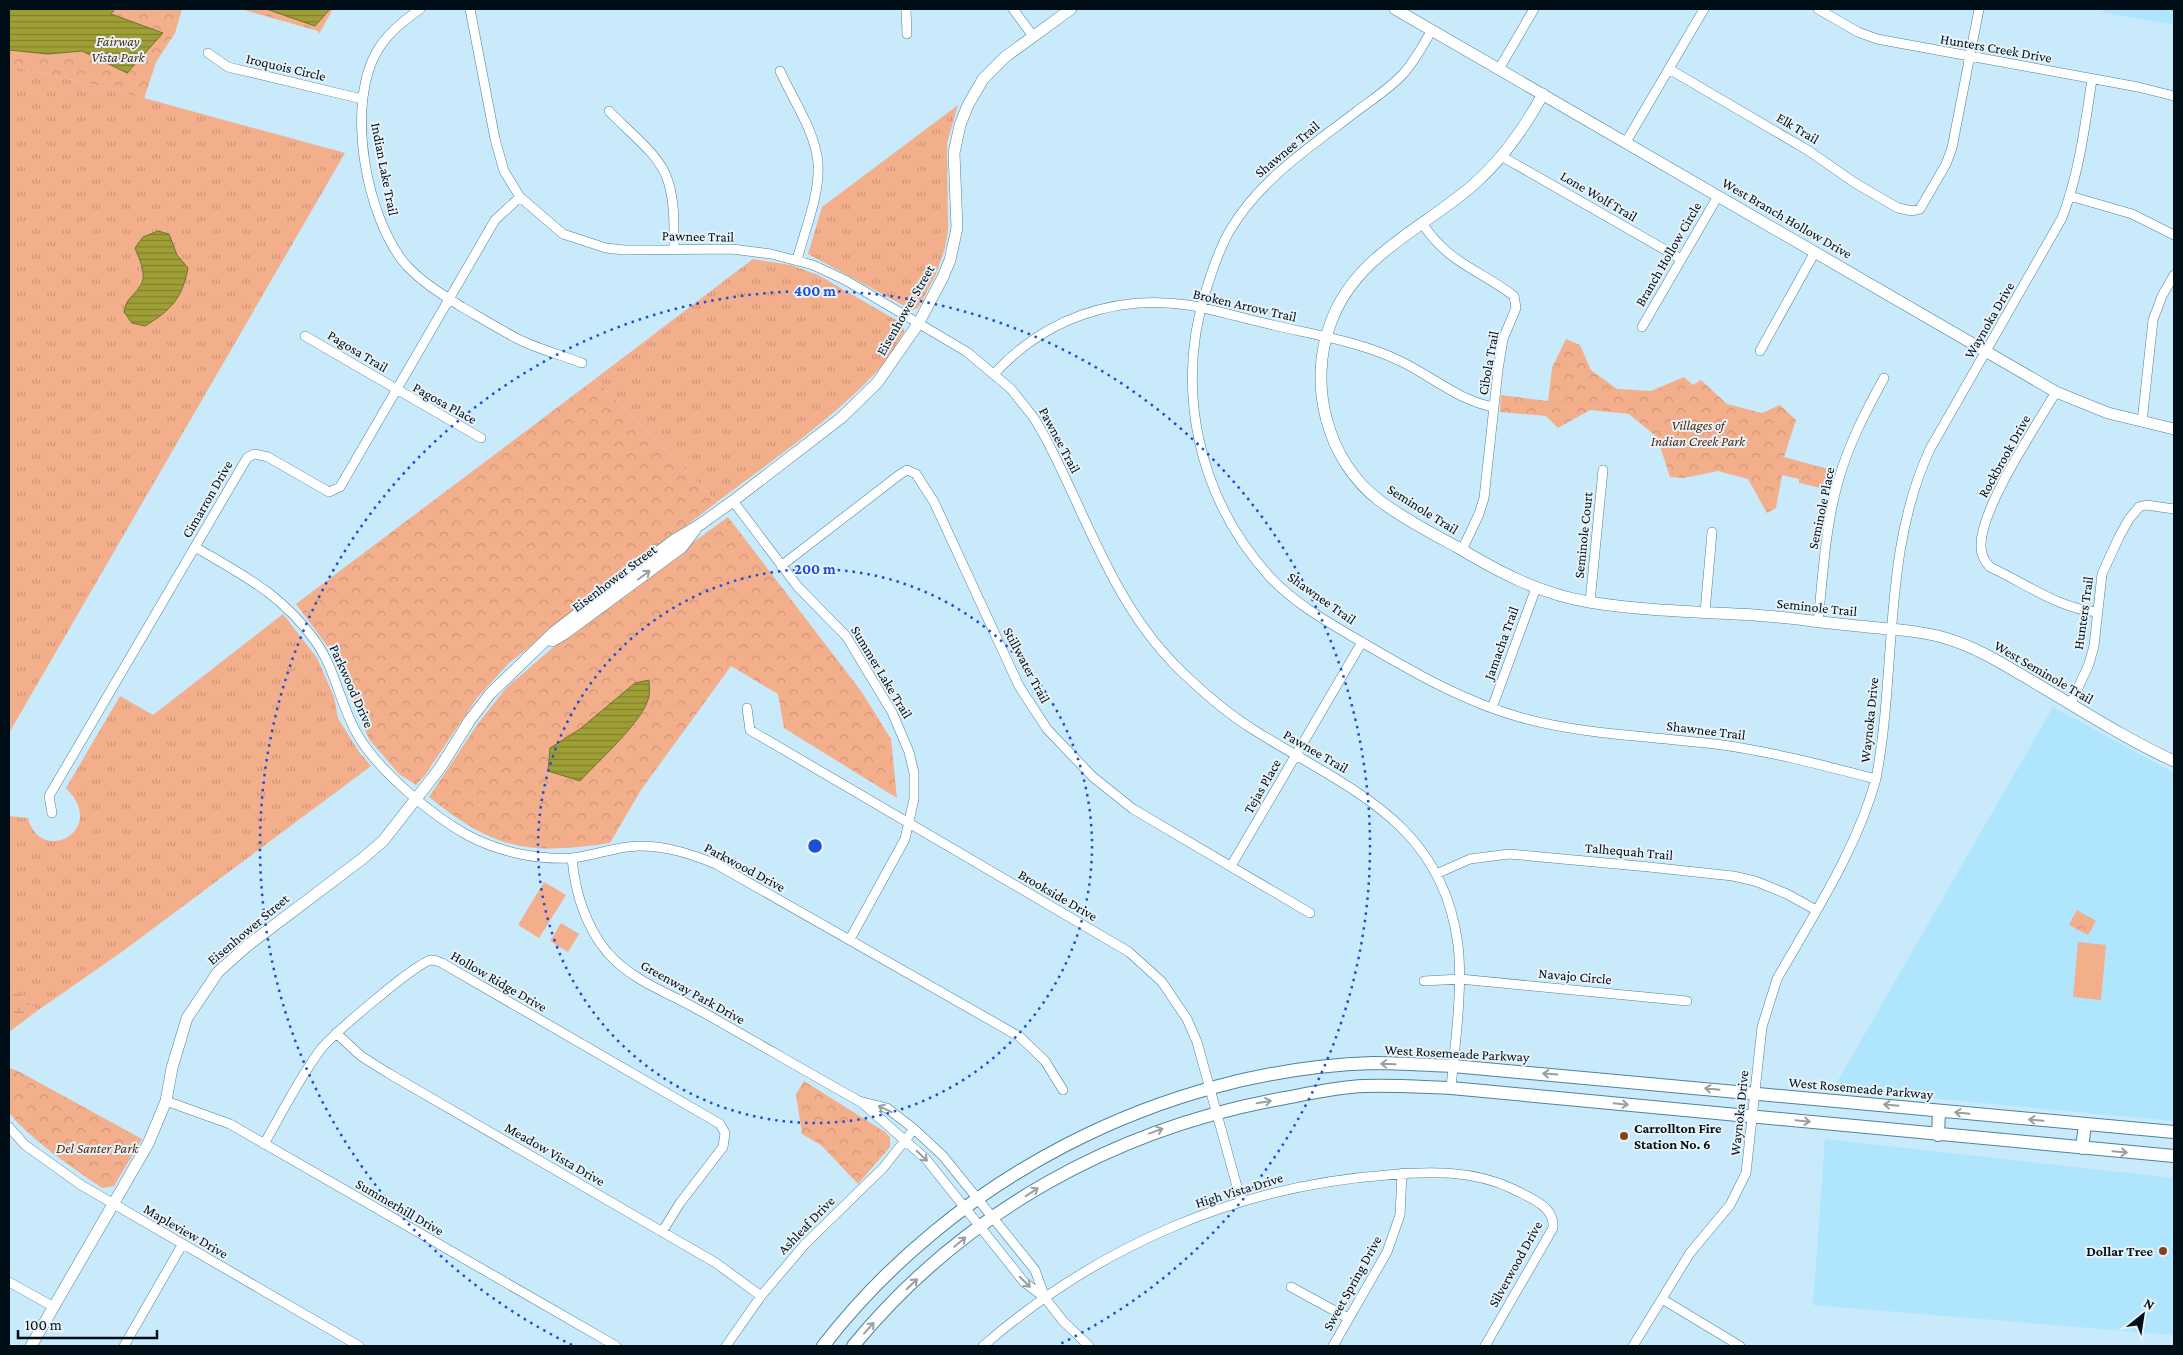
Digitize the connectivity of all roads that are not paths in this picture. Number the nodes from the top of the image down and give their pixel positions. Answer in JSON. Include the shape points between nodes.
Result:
{"nodes":[{"id":1,"x":420,"y":9,"type":"edge"},
{"id":2,"x":470,"y":9,"type":"edge"},
{"id":3,"x":906,"y":9,"type":"edge"},
{"id":4,"x":1013,"y":9,"type":"edge"},
{"id":5,"x":1071,"y":9,"type":"edge"},
{"id":6,"x":1395,"y":9,"type":"edge"},
{"id":7,"x":1534,"y":9,"type":"edge"},
{"id":8,"x":1704,"y":9,"type":"edge"},
{"id":9,"x":1818,"y":9,"type":"edge"},
{"id":10,"x":1979,"y":9,"type":"edge"},
{"id":11,"x":1432,"y":30,"type":"junction"},
{"id":12,"x":907,"y":34,"type":"dead end"},
{"id":13,"x":1033,"y":36,"type":"junction"},
{"id":14,"x":208,"y":53,"type":"dead end"},
{"id":15,"x":1970,"y":56,"type":"junction"},
{"id":16,"x":1499,"y":69,"type":"junction"},
{"id":17,"x":1669,"y":69,"type":"junction"},
{"id":18,"x":780,"y":71,"type":"dead end"},
{"id":19,"x":2092,"y":79,"type":"junction"},
{"id":20,"x":1543,"y":94,"type":"junction"},
{"id":21,"x":2174,"y":96,"type":"edge"},
{"id":22,"x":362,"y":99,"type":"junction"},
{"id":23,"x":609,"y":111,"type":"dead end"},
{"id":24,"x":1626,"y":142,"type":"junction"},
{"id":25,"x":1503,"y":156,"type":"junction"},
{"id":26,"x":1718,"y":196,"type":"junction"},
{"id":27,"x":2070,"y":196,"type":"junction"},
{"id":28,"x":520,"y":197,"type":"junction"},
{"id":29,"x":1422,"y":223,"type":"junction"},
{"id":30,"x":2174,"y":235,"type":"edge"},
{"id":31,"x":674,"y":250,"type":"junction"},
{"id":32,"x":1815,"y":252,"type":"junction"},
{"id":33,"x":1681,"y":258,"type":"junction"},
{"id":34,"x":797,"y":260,"type":"junction"},
{"id":35,"x":2174,"y":275,"type":"edge"},
{"id":36,"x":449,"y":299,"type":"junction"},
{"id":37,"x":1200,"y":307,"type":"junction"},
{"id":38,"x":918,"y":324,"type":"junction"},
{"id":39,"x":1642,"y":327,"type":"dead end"},
{"id":40,"x":305,"y":336,"type":"dead end"},
{"id":41,"x":1326,"y":337,"type":"junction"},
{"id":42,"x":1760,"y":351,"type":"dead end"},
{"id":43,"x":1987,"y":352,"type":"junction"},
{"id":44,"x":582,"y":363,"type":"dead end"},
{"id":45,"x":994,"y":374,"type":"junction"},
{"id":46,"x":1884,"y":378,"type":"dead end"},
{"id":47,"x":396,"y":391,"type":"junction"},
{"id":48,"x":2056,"y":392,"type":"junction"},
{"id":49,"x":1494,"y":407,"type":"junction"},
{"id":50,"x":2142,"y":422,"type":"junction"},
{"id":51,"x":2174,"y":429,"type":"edge"},
{"id":52,"x":481,"y":438,"type":"dead end"},
{"id":53,"x":1603,"y":470,"type":"dead end"},
{"id":54,"x":733,"y":501,"type":"junction"},
{"id":55,"x":2174,"y":509,"type":"edge"},
{"id":56,"x":1712,"y":532,"type":"dead end"},
{"id":57,"x":195,"y":547,"type":"junction"},
{"id":58,"x":1462,"y":550,"type":"junction"},
{"id":59,"x":781,"y":566,"type":"junction"},
{"id":60,"x":1536,"y":588,"type":"junction"},
{"id":61,"x":1590,"y":602,"type":"junction"},
{"id":62,"x":1705,"y":612,"type":"junction"},
{"id":63,"x":2097,"y":612,"type":"junction"},
{"id":64,"x":1818,"y":622,"type":"junction"},
{"id":65,"x":1891,"y":630,"type":"junction"},
{"id":66,"x":1362,"y":642,"type":"junction"},
{"id":67,"x":2071,"y":703,"type":"junction"},
{"id":68,"x":747,"y":708,"type":"dead end"},
{"id":69,"x":1492,"y":708,"type":"junction"},
{"id":70,"x":1296,"y":755,"type":"junction"},
{"id":71,"x":2174,"y":761,"type":"edge"},
{"id":72,"x":1876,"y":778,"type":"junction"},
{"id":73,"x":417,"y":798,"type":"junction"},
{"id":74,"x":52,"y":813,"type":"dead end"},
{"id":75,"x":910,"y":824,"type":"junction"},
{"id":76,"x":572,"y":858,"type":"junction"},
{"id":77,"x":1231,"y":866,"type":"junction"},
{"id":78,"x":1436,"y":874,"type":"junction"},
{"id":79,"x":1816,"y":910,"type":"junction"},
{"id":80,"x":1310,"y":913,"type":"dead end"},
{"id":81,"x":850,"y":939,"type":"junction"},
{"id":82,"x":1460,"y":979,"type":"junction"},
{"id":83,"x":1424,"y":981,"type":"dead end"},
{"id":84,"x":1687,"y":1001,"type":"dead end"},
{"id":85,"x":336,"y":1033,"type":"junction"},
{"id":86,"x":1453,"y":1066,"type":"junction"},
{"id":87,"x":1589,"y":1077,"type":"junction"},
{"id":88,"x":1450,"y":1088,"type":"junction"},
{"id":89,"x":1210,"y":1089,"type":"junction"},
{"id":90,"x":1063,"y":1090,"type":"dead end"},
{"id":91,"x":1756,"y":1093,"type":"junction"},
{"id":92,"x":166,"y":1101,"type":"junction"},
{"id":93,"x":859,"y":1101,"type":"junction"},
{"id":94,"x":1586,"y":1101,"type":"junction"},
{"id":95,"x":1939,"y":1110,"type":"junction"},
{"id":96,"x":1217,"y":1112,"type":"junction"},
{"id":97,"x":1754,"y":1116,"type":"junction"},
{"id":98,"x":2084,"y":1124,"type":"junction"},
{"id":99,"x":9,"y":1128,"type":"edge"},
{"id":100,"x":914,"y":1129,"type":"junction"},
{"id":101,"x":2174,"y":1132,"type":"edge"},
{"id":102,"x":1938,"y":1135,"type":"junction"},
{"id":103,"x":905,"y":1140,"type":"junction"},
{"id":104,"x":264,"y":1144,"type":"junction"},
{"id":105,"x":2082,"y":1148,"type":"junction"},
{"id":106,"x":2174,"y":1156,"type":"edge"},
{"id":107,"x":1402,"y":1173,"type":"junction"},
{"id":108,"x":977,"y":1199,"type":"junction"},
{"id":109,"x":1534,"y":1200,"type":"joint"},
{"id":110,"x":1241,"y":1201,"type":"junction"},
{"id":111,"x":113,"y":1204,"type":"junction"},
{"id":112,"x":965,"y":1208,"type":"junction"},
{"id":113,"x":991,"y":1218,"type":"junction"},
{"id":114,"x":979,"y":1226,"type":"junction"},
{"id":115,"x":662,"y":1232,"type":"junction"},
{"id":116,"x":182,"y":1245,"type":"junction"},
{"id":117,"x":9,"y":1282,"type":"edge"},
{"id":118,"x":1291,"y":1286,"type":"dead end"},
{"id":119,"x":761,"y":1296,"type":"junction"},
{"id":120,"x":1044,"y":1298,"type":"junction"},
{"id":121,"x":1662,"y":1299,"type":"junction"},
{"id":122,"x":54,"y":1307,"type":"junction"},
{"id":123,"x":1348,"y":1318,"type":"junction"},
{"id":124,"x":31,"y":1346,"type":"edge"},
{"id":125,"x":124,"y":1346,"type":"edge"},
{"id":126,"x":359,"y":1346,"type":"edge"},
{"id":127,"x":616,"y":1346,"type":"edge"},
{"id":128,"x":726,"y":1346,"type":"edge"},
{"id":129,"x":822,"y":1346,"type":"edge"},
{"id":130,"x":853,"y":1346,"type":"edge"},
{"id":131,"x":983,"y":1346,"type":"edge"},
{"id":132,"x":1089,"y":1346,"type":"edge"},
{"id":133,"x":1332,"y":1346,"type":"edge"},
{"id":134,"x":1485,"y":1346,"type":"edge"},
{"id":135,"x":1633,"y":1346,"type":"edge"},
{"id":136,"x":1740,"y":1346,"type":"edge"}],
"edges":[{"from":1,"to":22,"type":"street","name":"Indian Lake Trail","via":[[379,47],[371,63]]},
{"from":2,"to":28,"type":"street","name":"Pawnee Trail","via":[[499,156]]},
{"from":3,"to":12,"type":"street"},
{"from":4,"to":13,"type":"street"},
{"from":5,"to":13,"type":"street","name":"Eisenhower Street"},
{"from":6,"to":11,"type":"street","name":"West Branch Hollow Drive"},
{"from":7,"to":16,"type":"street"},
{"from":8,"to":17,"type":"street"},
{"from":9,"to":15,"type":"street","name":"Hunters Creek Drive","via":[[1877,39]]},
{"from":10,"to":15,"type":"street"},
{"from":11,"to":16,"type":"street","name":"West Branch Hollow Drive"},
{"from":11,"to":37,"type":"street","name":"Shawnee Trail","via":[[1394,83],[1295,158],[1258,192],[1230,231],[1216,259]]},
{"from":13,"to":38,"type":"street","name":"Eisenhower Street","via":[[983,79],[960,125],[954,153],[955,242],[944,277]]},
{"from":14,"to":22,"type":"street","name":"Iroquois Circle","via":[[228,67]]},
{"from":15,"to":17,"type":"street","name":"Elk Trail","via":[[1952,148],[1920,209],[1912,210],[1898,208],[1855,183],[1809,150]]},
{"from":15,"to":19,"type":"street","name":"Hunters Creek Drive"},
{"from":16,"to":20,"type":"street","name":"West Branch Hollow Drive"},
{"from":17,"to":24,"type":"street"},
{"from":18,"to":34,"type":"street","via":[[806,123],[818,162],[816,190]]},
{"from":19,"to":21,"type":"street","name":"Hunters Creek Drive"},
{"from":19,"to":27,"type":"street","name":"Waynoka Drive"},
{"from":20,"to":24,"type":"street","name":"West Branch Hollow Drive"},
{"from":20,"to":25,"type":"street","name":"Seminole Trail","via":[[1530,119]]},
{"from":22,"to":36,"type":"street","name":"Indian Lake Trail","via":[[365,151],[381,224],[408,266]]},
{"from":23,"to":31,"type":"street","via":[[646,147],[668,179],[674,206]]},
{"from":24,"to":26,"type":"street","name":"West Branch Hollow Drive"},
{"from":25,"to":29,"type":"street","name":"Seminole Trail","via":[[1473,185]]},
{"from":25,"to":33,"type":"street","name":"Lone Wolf Trail"},
{"from":26,"to":32,"type":"street","name":"West Branch Hollow Drive"},
{"from":26,"to":33,"type":"street","name":"Branch Hollow Circle"},
{"from":27,"to":30,"type":"street","via":[[2132,214]]},
{"from":27,"to":43,"type":"street","name":"Waynoka Drive","via":[[2055,233]]},
{"from":28,"to":31,"type":"street","name":"Pawnee Trail","via":[[563,234],[587,243],[624,250]]},
{"from":28,"to":36,"type":"street","name":"Cimarron Drive","via":[[495,220]]},
{"from":29,"to":41,"type":"street","name":"Seminole Trail","via":[[1375,258],[1349,286]]},
{"from":29,"to":49,"type":"street","name":"Cibola Trail","via":[[1443,250],[1514,296],[1516,308],[1503,339]]},
{"from":31,"to":34,"type":"street","name":"Pawnee Trail","via":[[732,249]]},
{"from":32,"to":42,"type":"street"},
{"from":32,"to":43,"type":"street","name":"West Branch Hollow Drive"},
{"from":33,"to":39,"type":"street","name":"Branch Hollow Circle"},
{"from":34,"to":38,"type":"street","name":"Pawnee Trail","via":[[847,281]]},
{"from":35,"to":50,"type":"street","via":[[2153,320]]},
{"from":36,"to":44,"type":"street","name":"Indian Lake Trail","via":[[519,339]]},
{"from":36,"to":47,"type":"street","name":"Cimarron Drive"},
{"from":37,"to":41,"type":"street","name":"Broken Arrow Trail"},
{"from":37,"to":45,"type":"street","name":"Broken Arrow Trail","via":[[1143,302],[1091,311],[1040,334],[1012,355]]},
{"from":37,"to":66,"type":"street","name":"Shawnee Trail","via":[[1193,348],[1194,417],[1202,456],[1218,497],[1248,549],[1269,576],[1298,602]]},
{"from":38,"to":45,"type":"street","name":"Pawnee Trail","via":[[967,352]]},
{"from":38,"to":54,"type":"street","name":"Eisenhower Street","via":[[891,365],[855,406]]},
{"from":40,"to":47,"type":"street","name":"Pagosa Trail"},
{"from":41,"to":49,"type":"street","name":"Broken Arrow Trail","via":[[1400,361],[1478,404]]},
{"from":41,"to":58,"type":"street","name":"Seminole Trail","via":[[1321,392],[1327,424],[1340,454],[1356,477],[1380,501]]},
{"from":43,"to":48,"type":"street","name":"West Branch Hollow Drive"},
{"from":43,"to":65,"type":"street","name":"Waynoka Drive","via":[[1917,477],[1900,541]]},
{"from":45,"to":70,"type":"street","name":"Pawnee Trail","via":[[1034,418],[1103,562],[1153,640],[1226,711]]},
{"from":46,"to":64,"type":"street","name":"Seminole Place","via":[[1859,427],[1838,482],[1827,534]]},
{"from":47,"to":52,"type":"street","name":"Pagosa Place"},
{"from":47,"to":57,"type":"street","name":"Cimarron Drive","via":[[335,491],[329,492],[273,459],[254,454],[247,458]]},
{"from":48,"to":50,"type":"street","name":"West Branch Hollow Drive"},
{"from":48,"to":63,"type":"street","name":"Rockbrook Drive","via":[[1996,496],[1983,536],[1982,556],[1990,566],[2065,605]]},
{"from":49,"to":58,"type":"street","name":"Cibola Trail","via":[[1484,498]]},
{"from":50,"to":51,"type":"street","name":"West Branch Hollow Drive"},
{"from":53,"to":61,"type":"street","name":"Seminole Court"},
{"from":54,"to":59,"type":"street","name":"Summer Lake Trail"},
{"from":54,"to":73,"type":"street","name":"Eisenhower Street","via":[[698,526],[682,547],[564,634],[541,647],[490,694]]},
{"from":55,"to":63,"type":"street","name":"Hunters Trail","via":[[2146,505],[2139,507],[2129,519],[2102,574]]},
{"from":56,"to":62,"type":"street"},
{"from":57,"to":73,"type":"street","name":"Parkwood Drive","via":[[268,590],[296,618],[327,661],[356,733],[389,775]]},
{"from":57,"to":74,"type":"street","name":"Cimarron Drive","via":[[49,796]]},
{"from":58,"to":60,"type":"street","name":"Seminole Trail","via":[[1503,574]]},
{"from":59,"to":75,"type":"street","name":"Summer Lake Trail","via":[[846,636],[892,712],[907,746],[914,773]]},
{"from":59,"to":77,"type":"street","name":"Stillwater Trail","via":[[900,474],[908,470],[916,474],[941,517],[1019,686],[1047,729],[1094,777],[1133,809]]},
{"from":60,"to":61,"type":"street","name":"Seminole Trail"},
{"from":60,"to":69,"type":"street","name":"Jamacha Trail"},
{"from":61,"to":62,"type":"street","name":"Seminole Trail"},
{"from":62,"to":64,"type":"street","name":"Seminole Trail"},
{"from":63,"to":67,"type":"street","name":"Hunters Trail","via":[[2089,664]]},
{"from":64,"to":65,"type":"street","name":"Seminole Trail"},
{"from":65,"to":67,"type":"street","name":"West Seminole Trail","via":[[1926,633],[1966,646]]},
{"from":65,"to":72,"type":"street","name":"Waynoka Drive"},
{"from":66,"to":69,"type":"street","name":"Shawnee Trail","via":[[1425,679]]},
{"from":66,"to":70,"type":"street","name":"Tejas Place"},
{"from":67,"to":71,"type":"street","name":"West Seminole Trail","via":[[2120,734]]},
{"from":68,"to":75,"type":"street","name":"Brookside Drive","via":[[750,730]]},
{"from":69,"to":72,"type":"street","name":"Shawnee Trail","via":[[1579,730],[1763,751]]},
{"from":70,"to":77,"type":"street","name":"Tejas Place"},
{"from":70,"to":78,"type":"street","name":"Pawnee Trail","via":[[1375,803],[1406,831]]},
{"from":72,"to":79,"type":"street","name":"Waynoka Drive","via":[[1866,813],[1851,847]]},
{"from":73,"to":76,"type":"street","name":"Parkwood Drive","via":[[449,823],[485,844],[530,856]]},
{"from":73,"to":92,"type":"street","name":"Eisenhower Street","via":[[383,841],[218,972],[187,1018]]},
{"from":75,"to":81,"type":"street","name":"Summer Lake Trail","via":[[905,839]]},
{"from":75,"to":89,"type":"street","name":"Brookside Drive","via":[[1128,952],[1150,969],[1188,1019],[1198,1042]]},
{"from":76,"to":81,"type":"street","name":"Parkwood Drive","via":[[638,846],[691,854],[716,864]]},
{"from":76,"to":93,"type":"street","name":"Greenway Park Drive","via":[[576,890],[592,929],[608,953],[624,968],[643,982]]},
{"from":77,"to":80,"type":"street","name":"Stillwater Trail"},
{"from":78,"to":79,"type":"street","name":"Talhequah Trail","via":[[1470,859],[1509,854],[1649,867],[1748,879],[1787,894]]},
{"from":78,"to":82,"type":"street","name":"Pawnee Trail","via":[[1455,925]]},
{"from":79,"to":91,"type":"street","name":"Waynoka Drive","via":[[1771,994],[1762,1027]]},
{"from":81,"to":90,"type":"street","name":"Parkwood Drive","via":[[1020,1037],[1045,1061]]},
{"from":82,"to":83,"type":"street","name":"Navajo Circle"},
{"from":82,"to":84,"type":"street","name":"Navajo Circle"},
{"from":82,"to":86,"type":"street","name":"Pawnee Trail"},
{"from":85,"to":104,"type":"street","name":"Hollow Ridge Drive","via":[[314,1059]]},
{"from":85,"to":115,"type":"street","name":"Meadow Vista Drive","via":[[361,1056],[388,1073]]},
{"from":85,"to":115,"type":"street","name":"Hollow Ridge Drive","via":[[424,963],[433,960],[720,1124],[725,1133],[723,1147]]},
{"from":87,"to":86,"type":"main road","name":"West Rosemeade Parkway","one_way":true},
{"from":86,"to":88,"type":"street","name":"Pawnee Trail"},
{"from":86,"to":89,"type":"main road","name":"West Rosemeade Parkway","one_way":true,"via":[[1374,1064],[1323,1068]]},
{"from":91,"to":87,"type":"main road","name":"West Rosemeade Parkway","one_way":true},
{"from":87,"to":94,"type":"main road"},
{"from":88,"to":94,"type":"main road"},
{"from":96,"to":88,"type":"main road","one_way":true,"via":[[1362,1086]]},
{"from":89,"to":96,"type":"street","name":"Brookside Drive"},
{"from":89,"to":108,"type":"main road","name":"West Rosemeade Parkway","via":[[1107,1126],[1031,1163]]},
{"from":95,"to":91,"type":"main road","name":"West Rosemeade Parkway","one_way":true},
{"from":91,"to":97,"type":"street","name":"Waynoka Drive"},
{"from":92,"to":104,"type":"street","name":"Summerhill Drive","via":[[215,1117]]},
{"from":92,"to":111,"type":"street","name":"Eisenhower Street","via":[[148,1144]]},
{"from":100,"to":93,"type":"street","name":"Greenway Park Drive","one_way":true,"via":[[887,1108]]},
{"from":93,"to":103,"type":"street","name":"Greenway Park Drive"},
{"from":94,"to":97,"type":"main road","one_way":true},
{"from":98,"to":95,"type":"main road","name":"West Rosemeade Parkway","one_way":true},
{"from":95,"to":102,"type":"main road"},
{"from":96,"to":110,"type":"street","name":"Brookside Drive"},
{"from":113,"to":96,"type":"main road","one_way":true,"via":[[1042,1185],[1111,1150],[1157,1130]]},
{"from":97,"to":102,"type":"main road","one_way":true},
{"from":97,"to":121,"type":"street","name":"Waynoka Drive","via":[[1746,1173],[1738,1191],[1716,1224],[1690,1253]]},
{"from":98,"to":101,"type":"main road","name":"West Rosemeade Parkway"},
{"from":98,"to":105,"type":"main road"},
{"from":99,"to":111,"type":"street","name":"Mapleview Drive","via":[[52,1166]]},
{"from":100,"to":103,"type":"street","name":"Ashleaf Drive"},
{"from":100,"to":108,"type":"street","name":"Greenway Park Drive","via":[[943,1156]]},
{"from":102,"to":105,"type":"main road"},
{"from":103,"to":112,"type":"street","name":"Greenway Park Drive","one_way":true,"via":[[926,1159]]},
{"from":103,"to":119,"type":"street","name":"Ashleaf Drive","via":[[883,1168],[805,1244]]},
{"from":104,"to":127,"type":"street","name":"Summerhill Drive"},
{"from":105,"to":106,"type":"main road","one_way":true},
{"from":107,"to":109,"type":"street","name":"High Vista Drive","via":[[1467,1174],[1510,1188]]},
{"from":107,"to":110,"type":"street","name":"High Vista Drive","via":[[1326,1181]]},
{"from":107,"to":123,"type":"street","name":"Sweet Spring Drive","via":[[1400,1215],[1392,1239],[1381,1265]]},
{"from":108,"to":112,"type":"main road","name":"West Rosemeade Parkway"},
{"from":108,"to":113,"type":"street","name":"Greenway Park Drive"},
{"from":109,"to":134,"type":"street","name":"Silverwood Drive","via":[[1549,1210],[1554,1218],[1553,1228]]},
{"from":110,"to":120,"type":"street","name":"High Vista Drive","via":[[1199,1216],[1106,1258]]},
{"from":111,"to":116,"type":"street","name":"Mapleview Drive"},
{"from":111,"to":122,"type":"street","name":"Eisenhower Street"},
{"from":112,"to":114,"type":"street","name":"Greenway Park Drive"},
{"from":112,"to":129,"type":"main road","name":"West Rosemeade Parkway","via":[[932,1232],[882,1278]]},
{"from":113,"to":114,"type":"main road"},
{"from":113,"to":120,"type":"street","name":"Greenway Park Drive","via":[[1035,1270]]},
{"from":114,"to":120,"type":"street","name":"Greenway Park Drive","one_way":true,"via":[[1024,1282]]},
{"from":130,"to":114,"type":"main road","one_way":true,"via":[[912,1283]]},
{"from":115,"to":119,"type":"street","name":"Meadow Vista Drive","via":[[737,1276]]},
{"from":116,"to":125,"type":"street"},
{"from":116,"to":126,"type":"street","name":"Mapleview Drive"},
{"from":117,"to":122,"type":"street"},
{"from":118,"to":123,"type":"street"},
{"from":119,"to":128,"type":"street","name":"Ashleaf Drive"},
{"from":120,"to":131,"type":"street","name":"High Vista Drive"},
{"from":120,"to":132,"type":"street","name":"Greenway Park Drive"},
{"from":121,"to":135,"type":"street","name":"Waynoka Drive"},
{"from":121,"to":136,"type":"street"},
{"from":122,"to":124,"type":"street","name":"Eisenhower Street"},
{"from":123,"to":133,"type":"street","name":"Sweet Spring Drive"}]}
